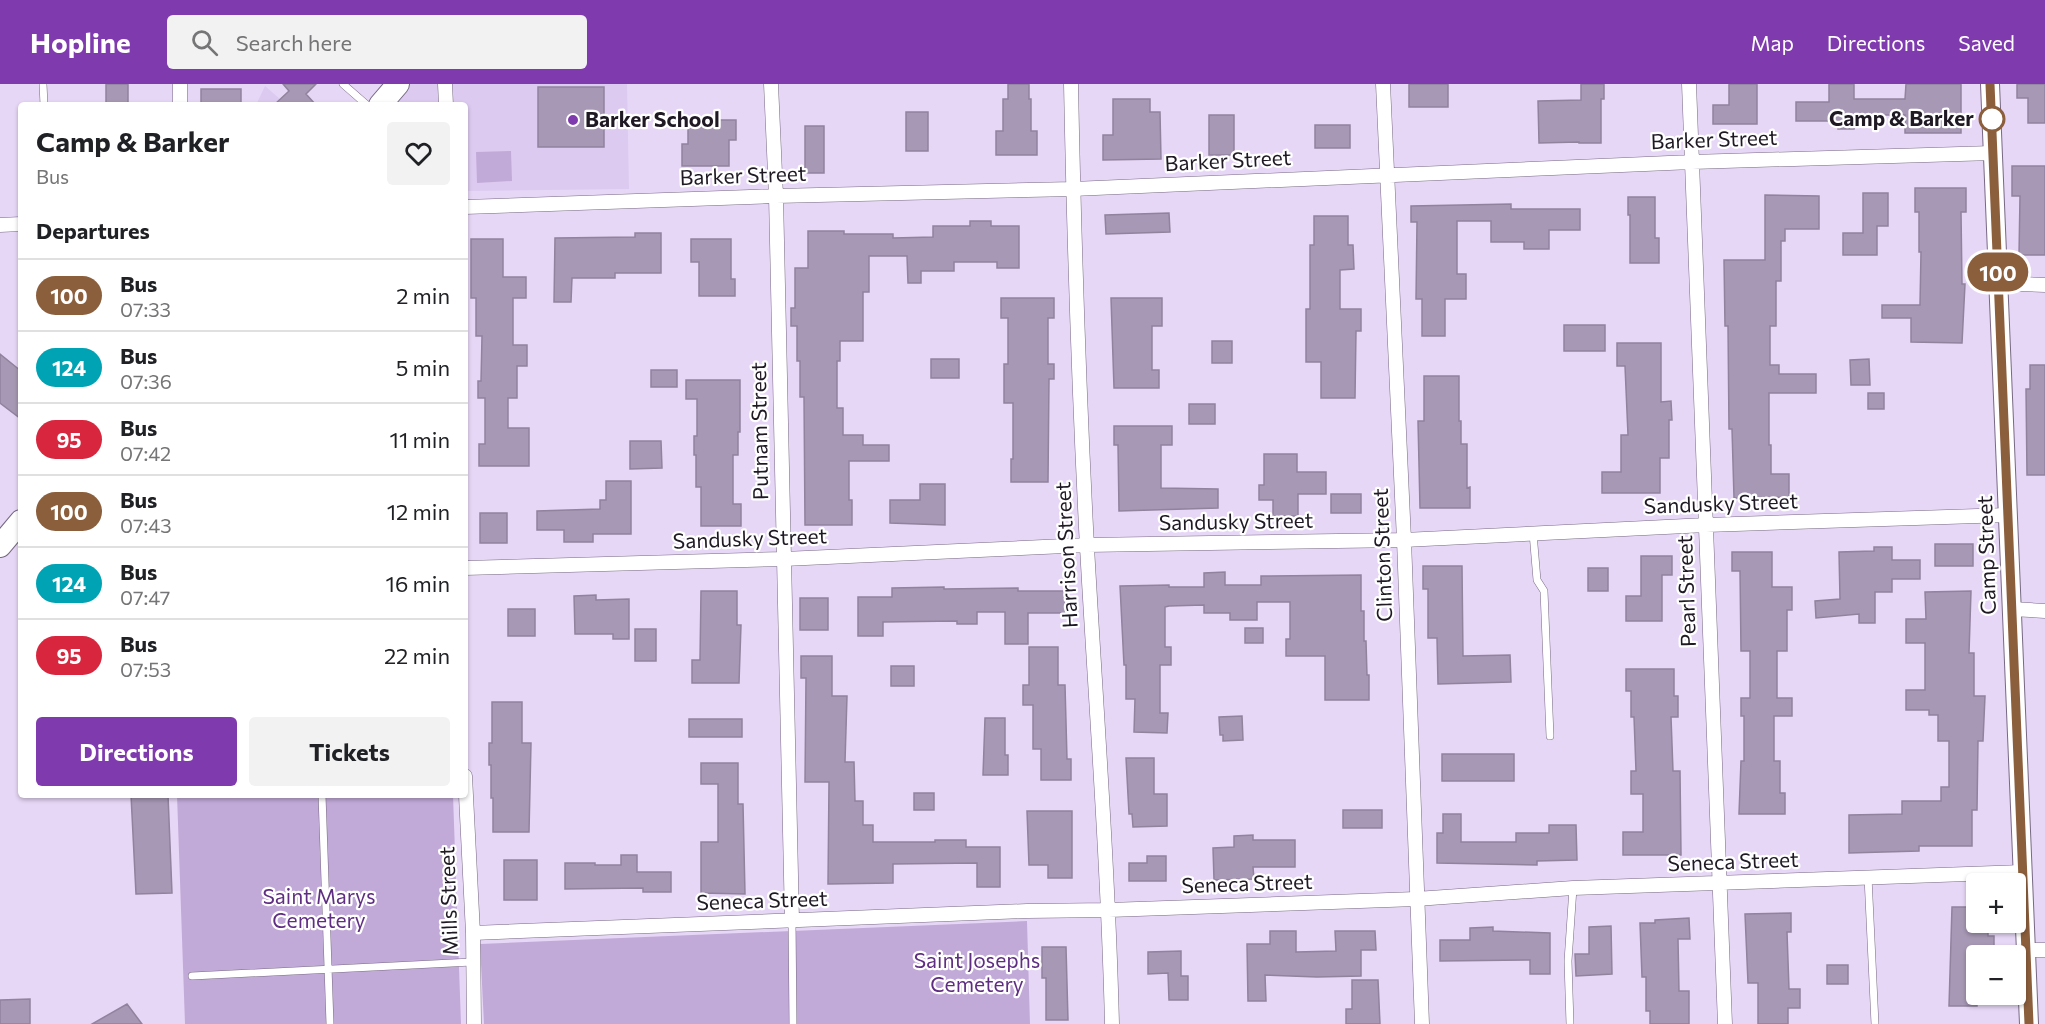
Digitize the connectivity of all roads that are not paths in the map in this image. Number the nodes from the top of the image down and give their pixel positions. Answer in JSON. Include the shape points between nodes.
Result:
{"nodes":[{"id":1,"x":44,"y":84,"type":"edge"},
{"id":2,"x":180,"y":84,"type":"edge"},
{"id":3,"x":343,"y":84,"type":"edge"},
{"id":4,"x":398,"y":84,"type":"edge"},
{"id":5,"x":446,"y":84,"type":"edge"},
{"id":6,"x":771,"y":84,"type":"edge"},
{"id":7,"x":1071,"y":84,"type":"edge"},
{"id":8,"x":1383,"y":84,"type":"edge"},
{"id":9,"x":1689,"y":84,"type":"edge"},
{"id":10,"x":1990,"y":84,"type":"edge"},
{"id":11,"x":44,"y":102,"type":"edge"},
{"id":12,"x":180,"y":102,"type":"edge"},
{"id":13,"x":364,"y":102,"type":"edge"},
{"id":14,"x":383,"y":102,"type":"edge"},
{"id":15,"x":446,"y":102,"type":"edge"},
{"id":16,"x":1993,"y":153,"type":"junction"},
{"id":17,"x":1692,"y":162,"type":"junction"},
{"id":18,"x":1388,"y":175,"type":"junction"},
{"id":19,"x":1073,"y":189,"type":"junction"},
{"id":20,"x":776,"y":196,"type":"junction"},
{"id":21,"x":468,"y":207,"type":"edge"},
{"id":22,"x":18,"y":224,"type":"edge"},
{"id":23,"x":0,"y":225,"type":"edge"},
{"id":24,"x":1998,"y":283,"type":"junction"},
{"id":25,"x":2045,"y":285,"type":"edge"},
{"id":26,"x":2008,"y":515,"type":"junction"},
{"id":27,"x":18,"y":525,"type":"edge"},
{"id":28,"x":1706,"y":525,"type":"junction"},
{"id":29,"x":1533,"y":533,"type":"junction"},
{"id":30,"x":1404,"y":540,"type":"junction"},
{"id":31,"x":1087,"y":545,"type":"junction"},
{"id":32,"x":0,"y":546,"type":"edge"},
{"id":33,"x":784,"y":559,"type":"junction"},
{"id":34,"x":468,"y":568,"type":"edge"},
{"id":35,"x":2012,"y":609,"type":"junction"},
{"id":36,"x":2045,"y":611,"type":"edge"},
{"id":37,"x":1550,"y":736,"type":"dead end"},
{"id":38,"x":322,"y":798,"type":"edge"},
{"id":39,"x":466,"y":798,"type":"edge"},
{"id":40,"x":2023,"y":872,"type":"junction"},
{"id":41,"x":1868,"y":877,"type":"junction"},
{"id":42,"x":1720,"y":884,"type":"junction"},
{"id":43,"x":1573,"y":888,"type":"junction"},
{"id":44,"x":1416,"y":899,"type":"junction"},
{"id":45,"x":1109,"y":910,"type":"junction"},
{"id":46,"x":792,"y":921,"type":"junction"},
{"id":47,"x":473,"y":933,"type":"junction"},
{"id":48,"x":2026,"y":945,"type":"edge"},
{"id":49,"x":2026,"y":950,"type":"joint"},
{"id":50,"x":2045,"y":950,"type":"edge"},
{"id":51,"x":472,"y":962,"type":"junction"},
{"id":52,"x":328,"y":970,"type":"junction"},
{"id":53,"x":192,"y":976,"type":"dead end"},
{"id":54,"x":330,"y":1024,"type":"edge"},
{"id":55,"x":474,"y":1024,"type":"edge"},
{"id":56,"x":793,"y":1024,"type":"edge"},
{"id":57,"x":1112,"y":1024,"type":"edge"},
{"id":58,"x":1422,"y":1024,"type":"edge"},
{"id":59,"x":1570,"y":1024,"type":"edge"},
{"id":60,"x":1725,"y":1024,"type":"edge"},
{"id":61,"x":1875,"y":1024,"type":"edge"},
{"id":62,"x":2029,"y":1024,"type":"edge"}],
"edges":[{"from":1,"to":11,"type":"lane"},
{"from":2,"to":12,"type":"street"},
{"from":3,"to":13,"type":"lane"},
{"from":4,"to":14,"type":"main road"},
{"from":5,"to":15,"type":"street"},
{"from":6,"to":20,"type":"street","name":"Putnam Street"},
{"from":7,"to":19,"type":"street","name":"Harrison Street"},
{"from":8,"to":18,"type":"street","name":"Clinton Street"},
{"from":9,"to":17,"type":"street","name":"Pearl Street"},
{"from":10,"to":16,"type":"street","name":"Camp Street"},
{"from":16,"to":17,"type":"street","name":"Barker Street"},
{"from":16,"to":24,"type":"street","name":"Camp Street"},
{"from":17,"to":18,"type":"street","name":"Barker Street"},
{"from":17,"to":28,"type":"street","name":"Pearl Street"},
{"from":18,"to":19,"type":"street","name":"Barker Street"},
{"from":18,"to":30,"type":"street","name":"Clinton Street"},
{"from":19,"to":20,"type":"street","name":"Barker Street"},
{"from":19,"to":31,"type":"street","name":"Harrison Street"},
{"from":20,"to":21,"type":"street","name":"Barker Street"},
{"from":20,"to":33,"type":"street","name":"Putnam Street"},
{"from":22,"to":23,"type":"street"},
{"from":24,"to":25,"type":"street"},
{"from":24,"to":26,"type":"street","name":"Camp Street"},
{"from":26,"to":28,"type":"street","name":"Sandusky Street"},
{"from":26,"to":35,"type":"street","name":"Camp Street"},
{"from":27,"to":32,"type":"main road"},
{"from":28,"to":29,"type":"street","name":"Sandusky Street"},
{"from":28,"to":42,"type":"street","name":"Pearl Street"},
{"from":29,"to":30,"type":"street","name":"Sandusky Street"},
{"from":29,"to":37,"type":"lane","via":[[1537,580],[1544,591]]},
{"from":30,"to":31,"type":"street","name":"Sandusky Street"},
{"from":30,"to":44,"type":"street","name":"Clinton Street"},
{"from":31,"to":33,"type":"street","name":"Sandusky Street"},
{"from":31,"to":45,"type":"street","name":"Harrison Street"},
{"from":33,"to":34,"type":"street","name":"Sandusky Street"},
{"from":33,"to":46,"type":"street","name":"Putnam Street"},
{"from":35,"to":36,"type":"street"},
{"from":35,"to":40,"type":"street","name":"Camp Street"},
{"from":38,"to":52,"type":"lane"},
{"from":39,"to":47,"type":"street","name":"Mills Street"},
{"from":40,"to":41,"type":"street","name":"Seneca Street"},
{"from":40,"to":48,"type":"street","name":"Camp Street"},
{"from":41,"to":42,"type":"street","name":"Seneca Street"},
{"from":41,"to":61,"type":"lane"},
{"from":42,"to":43,"type":"street","name":"Seneca Street"},
{"from":42,"to":60,"type":"street","name":"Pearl Street"},
{"from":43,"to":44,"type":"street","name":"Seneca Street"},
{"from":43,"to":59,"type":"lane","via":[[1568,961]]},
{"from":44,"to":45,"type":"street","name":"Seneca Street"},
{"from":44,"to":58,"type":"street","name":"Clinton Street"},
{"from":45,"to":46,"type":"street","name":"Seneca Street"},
{"from":45,"to":57,"type":"street","name":"Harrison Street"},
{"from":46,"to":47,"type":"street","name":"Seneca Street"},
{"from":46,"to":56,"type":"lane"},
{"from":47,"to":51,"type":"street","name":"Mills Street"},
{"from":49,"to":50,"type":"street"},
{"from":49,"to":62,"type":"street","name":"Camp Street"},
{"from":51,"to":52,"type":"lane"},
{"from":51,"to":55,"type":"street","name":"Mills Street"},
{"from":52,"to":53,"type":"lane"},
{"from":52,"to":54,"type":"lane"}]}
